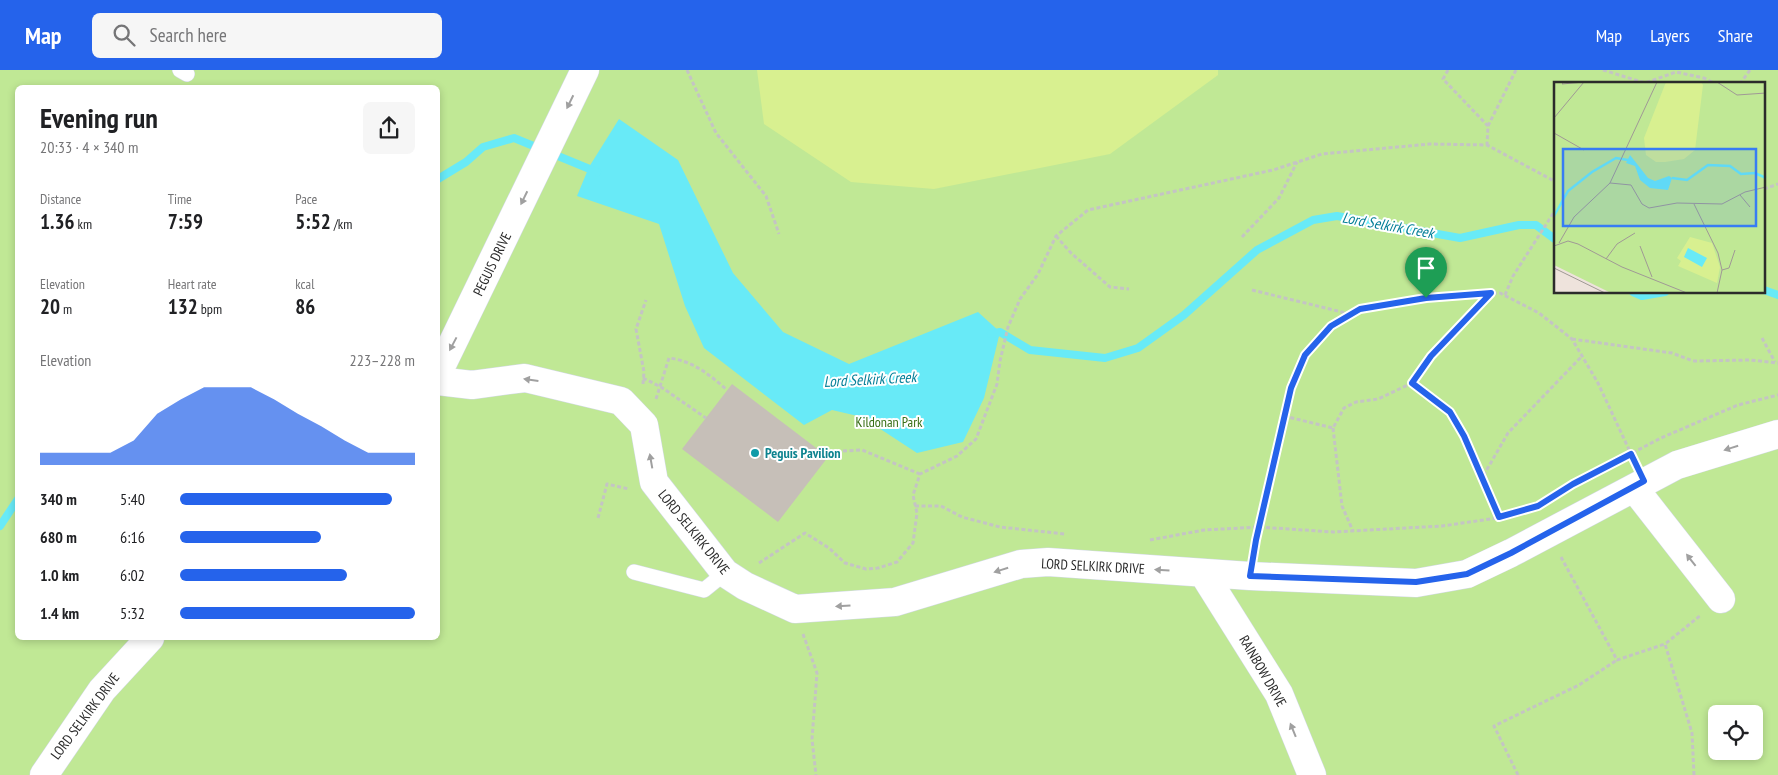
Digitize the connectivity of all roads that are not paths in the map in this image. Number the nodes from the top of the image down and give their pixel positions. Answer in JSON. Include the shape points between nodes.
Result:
{"nodes":[{"id":1,"x":585,"y":70,"type":"edge"},
{"id":2,"x":440,"y":369,"type":"edge"},
{"id":3,"x":440,"y":381,"type":"edge"},
{"id":4,"x":1778,"y":434,"type":"edge"},
{"id":5,"x":1639,"y":485,"type":"junction"},
{"id":6,"x":634,"y":572,"type":"dead end"},
{"id":7,"x":725,"y":573,"type":"junction"},
{"id":8,"x":1203,"y":573,"type":"junction"},
{"id":9,"x":1721,"y":599,"type":"road end"},
{"id":10,"x":148,"y":640,"type":"edge"},
{"id":11,"x":44,"y":775,"type":"edge"},
{"id":12,"x":1312,"y":775,"type":"edge"}],
"edges":[{"from":1,"to":2,"type":"street","name":"PEGUIS DRIVE","one_way":true},
{"from":7,"to":3,"type":"street","name":"LORD SELKIRK DRIVE","one_way":true,"via":[[654,482],[644,425],[621,401],[525,378],[472,385]]},
{"from":4,"to":5,"type":"street","name":"LORD SELKIRK DRIVE","one_way":true,"via":[[1677,465]]},
{"from":5,"to":8,"type":"street","name":"LORD SELKIRK DRIVE","via":[[1467,574],[1416,582]]},
{"from":9,"to":5,"type":"street","one_way":true},
{"from":6,"to":7,"type":"lane","via":[[704,590]]},
{"from":8,"to":7,"type":"street","name":"LORD SELKIRK DRIVE","one_way":true,"via":[[1048,562],[1021,564],[895,602],[795,609]]},
{"from":12,"to":8,"type":"street","name":"RAINBOW DRIVE","one_way":true,"via":[[1278,694]]},
{"from":10,"to":11,"type":"street","name":"LORD SELKIRK DRIVE","via":[[102,690]]}]}
